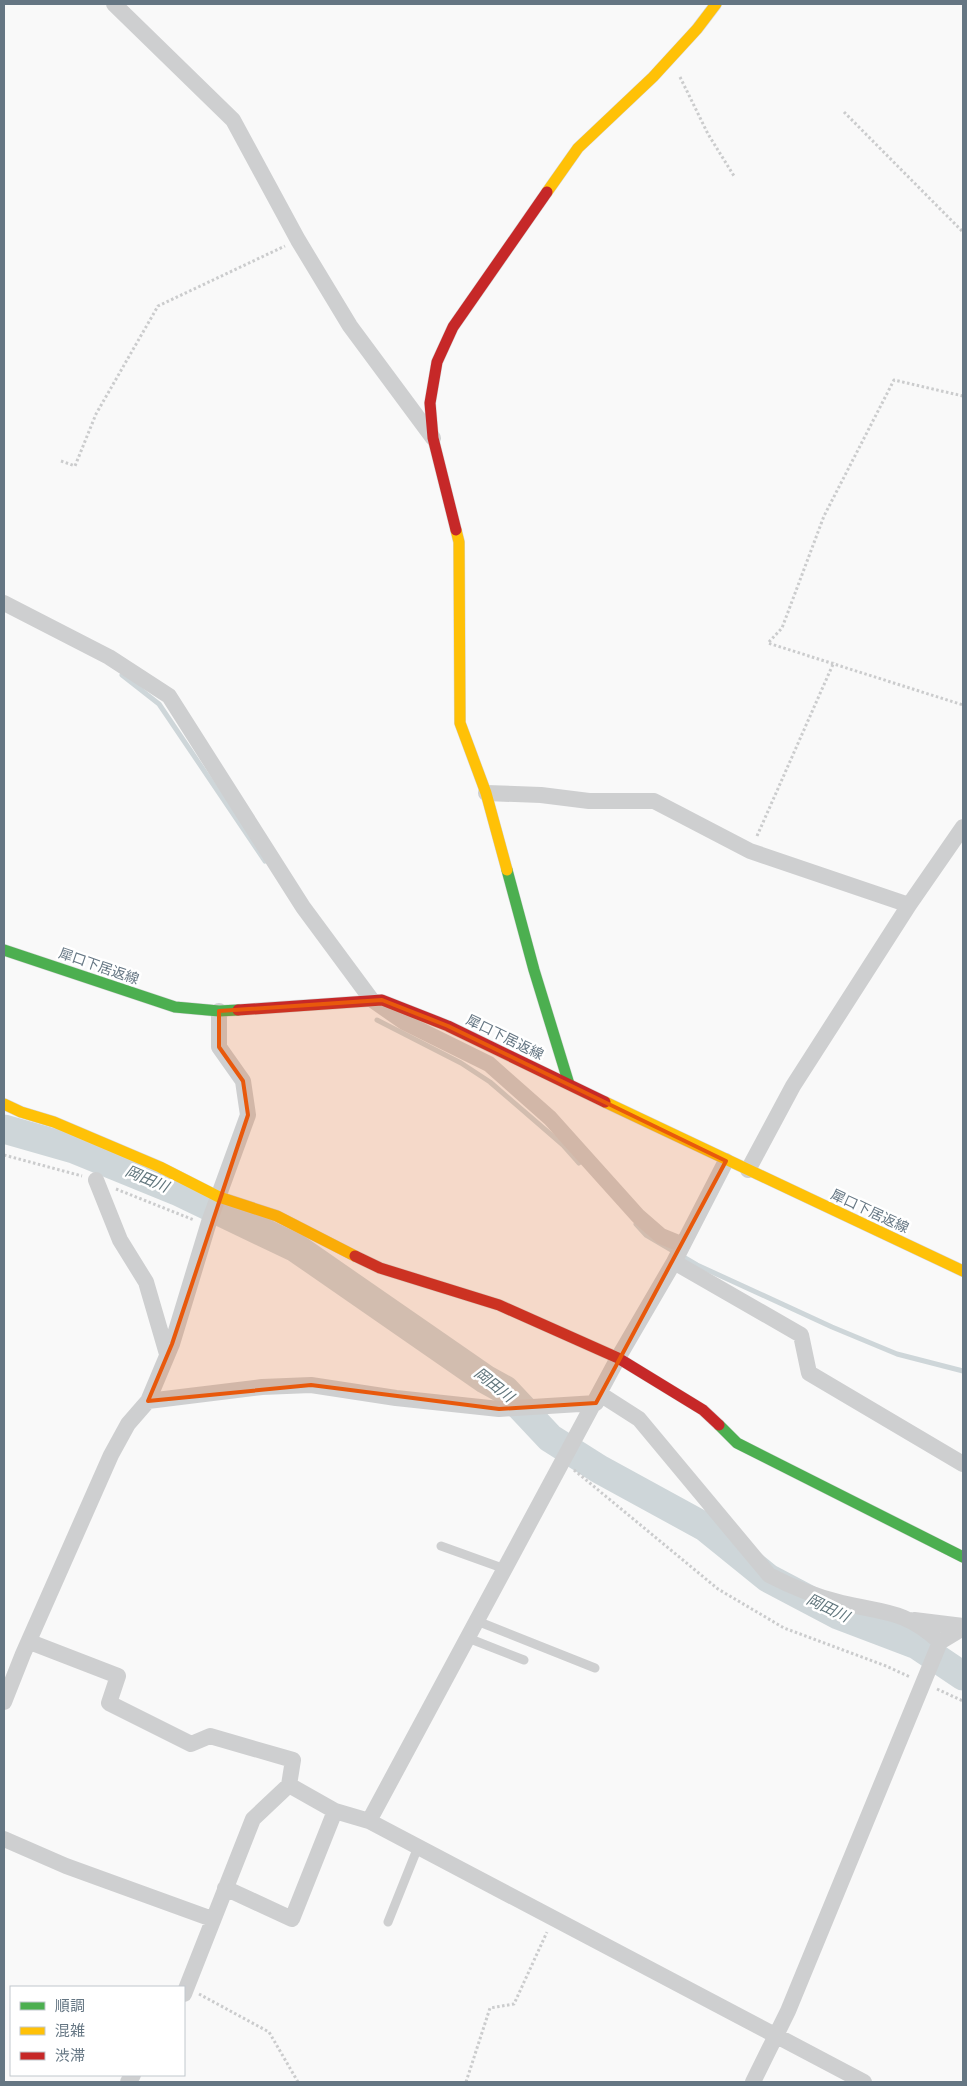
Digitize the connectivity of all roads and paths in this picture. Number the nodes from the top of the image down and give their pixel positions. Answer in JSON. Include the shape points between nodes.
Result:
{"nodes":[{"id":1,"x":114,"y":4,"type":"edge"},
{"id":2,"x":716,"y":4,"type":"edge"},
{"id":3,"x":670,"y":58,"type":"junction"},
{"id":4,"x":844,"y":112,"type":"dead end"},
{"id":5,"x":734,"y":176,"type":"dead end"},
{"id":6,"x":963,"y":232,"type":"edge"},
{"id":7,"x":298,"y":240,"type":"junction"},
{"id":8,"x":963,"y":396,"type":"edge"},
{"id":9,"x":433,"y":438,"type":"junction"},
{"id":10,"x":61,"y":461,"type":"dead end"},
{"id":11,"x":4,"y":602,"type":"edge"},
{"id":12,"x":834,"y":662,"type":"junction"},
{"id":13,"x":963,"y":705,"type":"edge"},
{"id":14,"x":486,"y":793,"type":"junction"},
{"id":15,"x":963,"y":827,"type":"edge"},
{"id":16,"x":750,"y":851,"type":"junction"},
{"id":17,"x":909,"y":905,"type":"junction"},
{"id":18,"x":4,"y":950,"type":"edge"},
{"id":19,"x":371,"y":999,"type":"junction"},
{"id":20,"x":219,"y":1011,"type":"junction"},
{"id":21,"x":569,"y":1084,"type":"junction"},
{"id":22,"x":4,"y":1104,"type":"edge"},
{"id":23,"x":726,"y":1161,"type":"junction"},
{"id":24,"x":748,"y":1170,"type":"junction"},
{"id":25,"x":96,"y":1180,"type":"dead end"},
{"id":26,"x":219,"y":1197,"type":"junction"},
{"id":27,"x":683,"y":1245,"type":"junction"},
{"id":28,"x":674,"y":1262,"type":"junction"},
{"id":29,"x":963,"y":1271,"type":"edge"},
{"id":30,"x":167,"y":1354,"type":"junction"},
{"id":31,"x":618,"y":1358,"type":"junction"},
{"id":32,"x":598,"y":1399,"type":"junction"},
{"id":33,"x":148,"y":1401,"type":"junction"},
{"id":34,"x":564,"y":1461,"type":"junction"},
{"id":35,"x":963,"y":1464,"type":"edge"},
{"id":36,"x":441,"y":1546,"type":"dead end"},
{"id":37,"x":963,"y":1557,"type":"edge"},
{"id":38,"x":505,"y":1569,"type":"junction"},
{"id":39,"x":909,"y":1619,"type":"junction"},
{"id":40,"x":477,"y":1621,"type":"junction"},
{"id":41,"x":963,"y":1627,"type":"edge"},
{"id":42,"x":468,"y":1638,"type":"junction"},
{"id":43,"x":30,"y":1642,"type":"junction"},
{"id":44,"x":940,"y":1642,"type":"junction"},
{"id":45,"x":524,"y":1660,"type":"dead end"},
{"id":46,"x":595,"y":1668,"type":"dead end"},
{"id":47,"x":926,"y":1681,"type":"junction"},
{"id":48,"x":4,"y":1702,"type":"edge"},
{"id":49,"x":963,"y":1702,"type":"edge"},
{"id":50,"x":290,"y":1785,"type":"junction"},
{"id":51,"x":335,"y":1811,"type":"junction"},
{"id":52,"x":369,"y":1821,"type":"junction"},
{"id":53,"x":4,"y":1839,"type":"edge"},
{"id":54,"x":418,"y":1846,"type":"junction"},
{"id":55,"x":225,"y":1888,"type":"junction"},
{"id":56,"x":553,"y":1918,"type":"junction"},
{"id":57,"x":212,"y":1919,"type":"junction"},
{"id":58,"x":388,"y":1922,"type":"dead end"},
{"id":59,"x":185,"y":1991,"type":"edge"},
{"id":60,"x":777,"y":2035,"type":"junction"},
{"id":61,"x":298,"y":2082,"type":"edge"},
{"id":62,"x":466,"y":2082,"type":"edge"},
{"id":63,"x":753,"y":2082,"type":"edge"},
{"id":64,"x":864,"y":2082,"type":"edge"}],
"edges":[{"from":1,"to":7,"type":"street","via":[[233,120]]},
{"from":2,"to":3,"type":"street"},
{"from":3,"to":5,"type":"path","via":[[708,134]]},
{"from":3,"to":9,"type":"street","via":[[578,148],[454,327],[437,362],[430,403]]},
{"from":4,"to":6,"type":"path"},
{"from":7,"to":9,"type":"street","via":[[350,326]]},
{"from":7,"to":10,"type":"path","via":[[158,306],[96,414],[75,466]]},
{"from":8,"to":12,"type":"path","via":[[894,380],[824,516],[782,628],[768,643]]},
{"from":9,"to":14,"type":"street","via":[[459,542],[460,723]]},
{"from":11,"to":19,"type":"street","via":[[109,658],[169,696],[303,908]]},
{"from":12,"to":13,"type":"path"},
{"from":12,"to":16,"type":"path"},
{"from":14,"to":16,"type":"street","via":[[589,801],[654,801]]},
{"from":14,"to":21,"type":"street"},
{"from":15,"to":17,"type":"street"},
{"from":16,"to":17,"type":"street"},
{"from":17,"to":24,"type":"street","via":[[793,1086]]},
{"from":18,"to":20,"type":"street","name":"犀口下居返線","via":[[175,1007]]},
{"from":19,"to":20,"type":"street","name":"犀口下居返線"},
{"from":19,"to":21,"type":"street","name":"犀口下居返線","via":[[382,1000],[448,1026]]},
{"from":19,"to":27,"type":"street","via":[[404,1022],[489,1064],[550,1118],[638,1216],[661,1236]]},
{"from":20,"to":26,"type":"street","via":[[219,1047],[243,1081],[248,1115]]},
{"from":21,"to":23,"type":"street","name":"犀口下居返線"},
{"from":22,"to":26,"type":"street","via":[[160,1167]]},
{"from":23,"to":24,"type":"street","name":"犀口下居返線"},
{"from":23,"to":27,"type":"street"},
{"from":24,"to":29,"type":"street","name":"犀口下居返線"},
{"from":25,"to":30,"type":"street","via":[[120,1240],[146,1282]]},
{"from":26,"to":30,"type":"street"},
{"from":26,"to":31,"type":"street","via":[[277,1216],[380,1268],[499,1305]]},
{"from":27,"to":28,"type":"street"},
{"from":28,"to":31,"type":"street"},
{"from":28,"to":35,"type":"street","via":[[801,1335],[809,1373]]},
{"from":30,"to":33,"type":"street"},
{"from":31,"to":32,"type":"street"},
{"from":31,"to":37,"type":"street","via":[[703,1410],[737,1443]]},
{"from":32,"to":33,"type":"street","via":[[544,1408],[499,1409],[310,1385],[262,1387]]},
{"from":32,"to":34,"type":"street"},
{"from":32,"to":39,"type":"street","via":[[639,1419],[770,1575],[789,1586],[841,1603],[882,1609]]},
{"from":33,"to":43,"type":"street","via":[[128,1424],[111,1455]]},
{"from":34,"to":38,"type":"street"},
{"from":34,"to":47,"type":"path","via":[[718,1589],[784,1628]]},
{"from":36,"to":38,"type":"lane"},
{"from":38,"to":40,"type":"street"},
{"from":39,"to":41,"type":"street"},
{"from":39,"to":44,"type":"street"},
{"from":40,"to":42,"type":"street"},
{"from":40,"to":46,"type":"lane"},
{"from":41,"to":44,"type":"street"},
{"from":42,"to":45,"type":"lane"},
{"from":42,"to":52,"type":"street"},
{"from":43,"to":48,"type":"street"},
{"from":43,"to":50,"type":"street","via":[[118,1676],[109,1704],[191,1744],[210,1736],[293,1760]]},
{"from":44,"to":47,"type":"street"},
{"from":47,"to":49,"type":"path"},
{"from":47,"to":60,"type":"street"},
{"from":50,"to":51,"type":"street"},
{"from":50,"to":55,"type":"street","via":[[253,1819]]},
{"from":51,"to":52,"type":"street"},
{"from":51,"to":55,"type":"street","via":[[292,1919]]},
{"from":52,"to":54,"type":"street"},
{"from":53,"to":57,"type":"street","via":[[66,1866]]},
{"from":54,"to":56,"type":"street"},
{"from":54,"to":58,"type":"lane"},
{"from":55,"to":57,"type":"street"},
{"from":56,"to":60,"type":"street"},
{"from":56,"to":62,"type":"path","via":[[514,2004],[490,2008]]},
{"from":57,"to":59,"type":"street"},
{"from":59,"to":61,"type":"path","via":[[269,2032]]},
{"from":60,"to":63,"type":"street"},
{"from":60,"to":64,"type":"street"}]}
